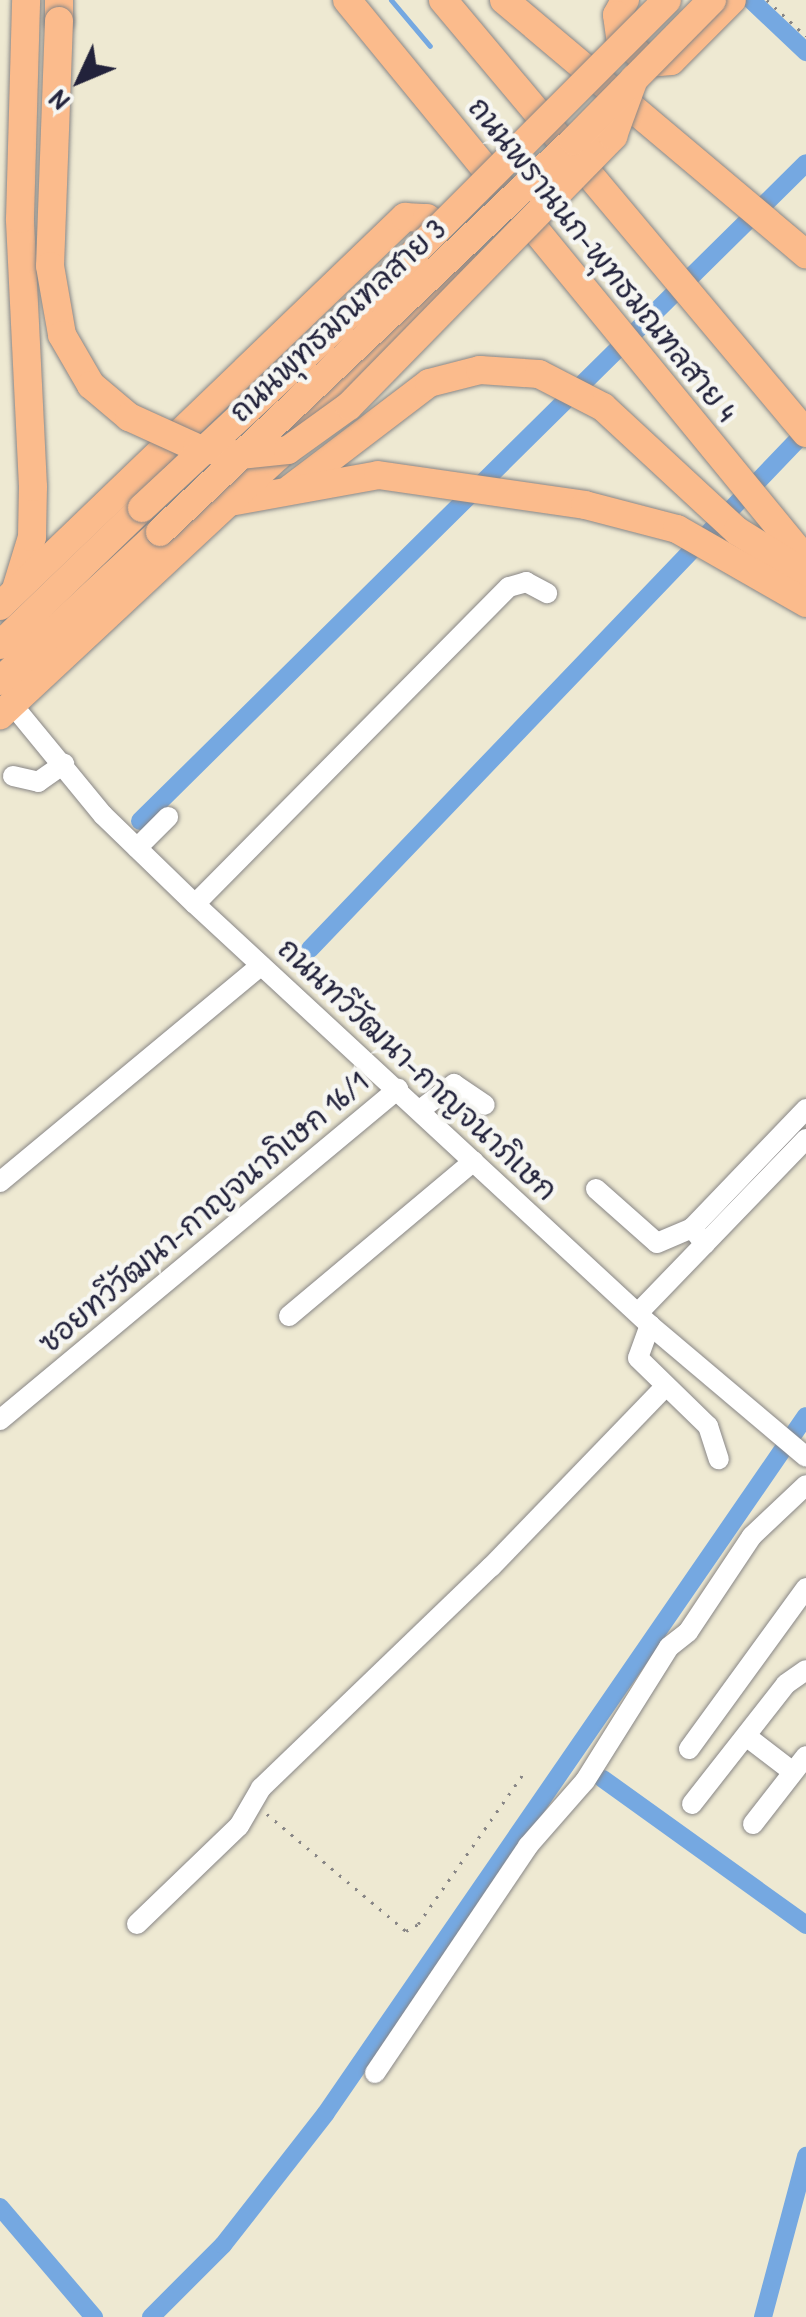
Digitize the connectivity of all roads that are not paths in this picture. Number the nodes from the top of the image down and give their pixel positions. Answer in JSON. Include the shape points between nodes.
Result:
{"nodes":[{"id":1,"x":26,"y":0,"type":"edge"},
{"id":2,"x":347,"y":0,"type":"edge"},
{"id":3,"x":443,"y":0,"type":"edge"},
{"id":4,"x":504,"y":0,"type":"edge"},
{"id":5,"x":624,"y":0,"type":"edge"},
{"id":6,"x":668,"y":0,"type":"edge"},
{"id":7,"x":720,"y":5,"type":"edge"},
{"id":8,"x":59,"y":10,"type":"edge"},
{"id":9,"x":634,"y":79,"type":"junction"},
{"id":10,"x":806,"y":254,"type":"edge"},
{"id":11,"x":806,"y":433,"type":"edge"},
{"id":12,"x":290,"y":489,"type":"junction"},
{"id":13,"x":228,"y":502,"type":"junction"},
{"id":14,"x":806,"y":560,"type":"edge"},
{"id":15,"x":806,"y":574,"type":"edge"},
{"id":16,"x":547,"y":593,"type":"dead end"},
{"id":17,"x":8,"y":598,"type":"edge"},
{"id":18,"x":806,"y":603,"type":"edge"},
{"id":19,"x":0,"y":645,"type":"edge"},
{"id":20,"x":4,"y":700,"type":"edge"},
{"id":21,"x":64,"y":764,"type":"junction"},
{"id":22,"x":13,"y":776,"type":"dead end"},
{"id":23,"x":168,"y":817,"type":"dead end"},
{"id":24,"x":137,"y":848,"type":"junction"},
{"id":25,"x":195,"y":904,"type":"junction"},
{"id":26,"x":261,"y":965,"type":"junction"},
{"id":27,"x":398,"y":1089,"type":"junction"},
{"id":28,"x":484,"y":1105,"type":"dead end"},
{"id":29,"x":806,"y":1108,"type":"edge"},
{"id":30,"x":420,"y":1110,"type":"junction"},
{"id":31,"x":806,"y":1139,"type":"edge"},
{"id":32,"x":474,"y":1161,"type":"junction"},
{"id":33,"x":0,"y":1182,"type":"edge"},
{"id":34,"x":596,"y":1189,"type":"dead end"},
{"id":35,"x":698,"y":1236,"type":"junction"},
{"id":36,"x":289,"y":1316,"type":"dead end"},
{"id":37,"x":644,"y":1319,"type":"junction"},
{"id":38,"x":665,"y":1387,"type":"junction"},
{"id":39,"x":0,"y":1420,"type":"edge"},
{"id":40,"x":805,"y":1456,"type":"edge"},
{"id":41,"x":719,"y":1459,"type":"dead end"},
{"id":42,"x":806,"y":1485,"type":"edge"},
{"id":43,"x":806,"y":1588,"type":"edge"},
{"id":44,"x":806,"y":1670,"type":"edge"},
{"id":45,"x":746,"y":1736,"type":"junction"},
{"id":46,"x":689,"y":1748,"type":"dead end"},
{"id":47,"x":799,"y":1764,"type":"edge"},
{"id":48,"x":692,"y":1804,"type":"dead end"},
{"id":49,"x":753,"y":1824,"type":"dead end"},
{"id":50,"x":138,"y":1924,"type":"dead end"},
{"id":51,"x":376,"y":2073,"type":"dead end"}],
"edges":[{"from":1,"to":17,"type":"main road","via":[[20,219],[32,537]]},
{"from":2,"to":14,"type":"main road","name":"ถนนพรานนก-พุทธมณฑลสาย 4"},
{"from":3,"to":11,"type":"main road","name":"ถนนพรานนก-พุทธมณฑลสาย 4"},
{"from":4,"to":10,"type":"main road"},
{"from":5,"to":7,"type":"main road","via":[[616,15],[620,36],[645,60],[658,62],[671,61]]},
{"from":6,"to":19,"type":"main road","name":"ถนนพุทธมณฑลสาย 3","bridge":true,"via":[[396,271]]},
{"from":7,"to":9,"type":"main road","name":"ถนนพุทธมณฑลสาย 3","bridge":true},
{"from":8,"to":9,"type":"main road","bridge":true,"via":[[50,266],[62,335],[91,386],[129,417],[196,448],[240,455],[288,450],[335,419],[613,136]]},
{"from":9,"to":20,"type":"main road","name":"ถนนพุทธมณฑลสาย 3","bridge":true,"via":[[160,532]]},
{"from":12,"to":13,"type":"main road"},
{"from":12,"to":15,"type":"main road","via":[[429,382],[480,370],[568,384],[603,407],[737,530]]},
{"from":12,"to":18,"type":"main road","via":[[378,475],[520,496],[677,530]]},
{"from":13,"to":17,"type":"main road","via":[[461,272],[462,254],[440,226],[405,217]]},
{"from":13,"to":20,"type":"main road"},
{"from":16,"to":25,"type":"street","via":[[526,582],[509,588]]},
{"from":20,"to":21,"type":"street","name":"ถนนทวีวัฒนา-กาญจนาภิเษก"},
{"from":21,"to":22,"type":"street","via":[[38,782]]},
{"from":21,"to":24,"type":"street","name":"ถนนทวีวัฒนา-กาญจนาภิเษก"},
{"from":23,"to":24,"type":"street"},
{"from":24,"to":25,"type":"street","name":"ถนนทวีวัฒนา-กาญจนาภิเษก"},
{"from":25,"to":26,"type":"street","name":"ถนนทวีวัฒนา-กาญจนาภิเษก"},
{"from":26,"to":27,"type":"street","name":"ถนนทวีวัฒนา-กาญจนาภิเษก"},
{"from":26,"to":33,"type":"street"},
{"from":27,"to":30,"type":"street","name":"ถนนทวีวัฒนา-กาญจนาภิเษก"},
{"from":27,"to":39,"type":"street","name":"ซอยทวีวัฒนา-กาญจนาภิเษก 16/1"},
{"from":28,"to":30,"type":"street","via":[[454,1084]]},
{"from":29,"to":35,"type":"street"},
{"from":30,"to":32,"type":"street","name":"ถนนทวีวัฒนา-กาญจนาภิเษก"},
{"from":31,"to":35,"type":"street"},
{"from":32,"to":36,"type":"street"},
{"from":32,"to":37,"type":"street","name":"ถนนทวีวัฒนา-กาญจนาภิเษก"},
{"from":34,"to":35,"type":"street","via":[[657,1243]]},
{"from":35,"to":37,"type":"street"},
{"from":37,"to":38,"type":"street","via":[[638,1358]]},
{"from":37,"to":40,"type":"street","name":"ถนนทวีวัฒนา-กาญจนาภิเษก"},
{"from":38,"to":41,"type":"street","via":[[708,1426]]},
{"from":38,"to":50,"type":"street","via":[[261,1788],[239,1826]]},
{"from":42,"to":51,"type":"street","via":[[752,1536],[688,1632],[668,1646],[585,1781],[528,1846]]},
{"from":43,"to":46,"type":"street"},
{"from":44,"to":45,"type":"street","via":[[786,1684]]},
{"from":45,"to":47,"type":"street"},
{"from":45,"to":48,"type":"street"},
{"from":47,"to":49,"type":"street"}]}
